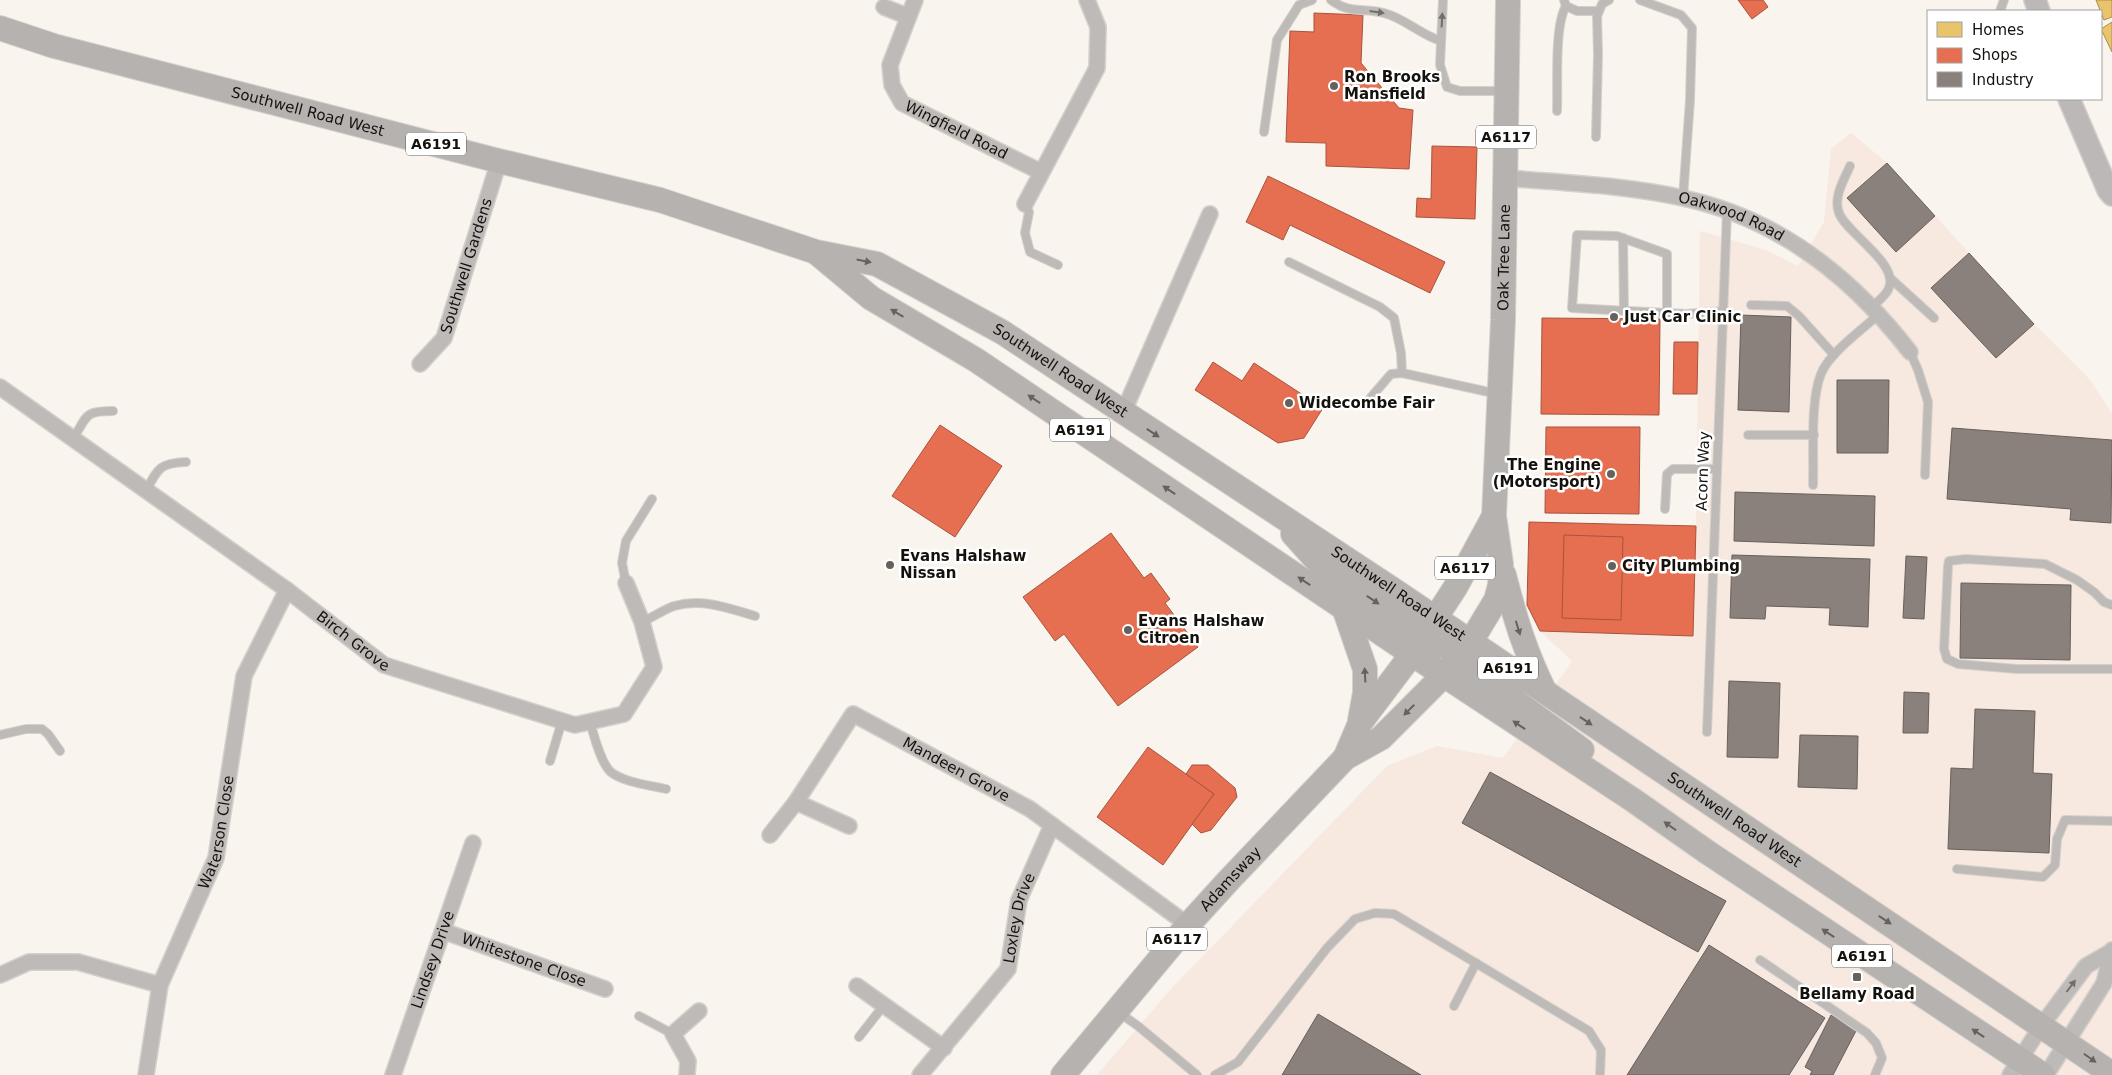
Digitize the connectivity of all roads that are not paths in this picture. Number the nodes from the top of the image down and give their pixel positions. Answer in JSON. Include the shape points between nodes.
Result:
{"nodes":[{"id":1,"x":914,"y":0,"type":"edge"},
{"id":2,"x":1087,"y":0,"type":"edge"},
{"id":3,"x":1312,"y":0,"type":"edge"},
{"id":4,"x":1332,"y":0,"type":"edge"},
{"id":5,"x":1443,"y":0,"type":"edge"},
{"id":6,"x":1508,"y":0,"type":"edge"},
{"id":7,"x":1609,"y":0,"type":"edge"},
{"id":8,"x":1640,"y":0,"type":"edge"},
{"id":9,"x":1565,"y":3,"type":"edge"},
{"id":10,"x":884,"y":7,"type":"dead end"},
{"id":11,"x":1599,"y":11,"type":"junction"},
{"id":12,"x":908,"y":16,"type":"junction"},
{"id":13,"x":0,"y":28,"type":"edge"},
{"id":14,"x":1441,"y":40,"type":"junction"},
{"id":15,"x":1507,"y":91,"type":"junction"},
{"id":16,"x":2069,"y":100,"type":"edge"},
{"id":17,"x":1557,"y":111,"type":"dead end"},
{"id":18,"x":1264,"y":132,"type":"dead end"},
{"id":19,"x":1596,"y":137,"type":"dead end"},
{"id":20,"x":499,"y":160,"type":"junction"},
{"id":21,"x":1850,"y":166,"type":"dead end"},
{"id":22,"x":1041,"y":172,"type":"junction"},
{"id":23,"x":1506,"y":178,"type":"junction"},
{"id":24,"x":2112,"y":195,"type":"edge"},
{"id":25,"x":1683,"y":198,"type":"junction"},
{"id":26,"x":1025,"y":204,"type":"joint"},
{"id":27,"x":1727,"y":211,"type":"junction"},
{"id":28,"x":1210,"y":214,"type":"dead end"},
{"id":29,"x":1623,"y":238,"type":"junction"},
{"id":30,"x":816,"y":252,"type":"junction"},
{"id":31,"x":1289,"y":262,"type":"dead end"},
{"id":32,"x":1058,"y":265,"type":"dead end"},
{"id":33,"x":1890,"y":278,"type":"junction"},
{"id":34,"x":1752,"y":305,"type":"dead end"},
{"id":35,"x":1875,"y":310,"type":"junction"},
{"id":36,"x":1624,"y":311,"type":"junction"},
{"id":37,"x":1724,"y":311,"type":"junction"},
{"id":38,"x":1667,"y":313,"type":"junction"},
{"id":39,"x":1934,"y":318,"type":"dead end"},
{"id":40,"x":1910,"y":352,"type":"joint"},
{"id":41,"x":1834,"y":355,"type":"junction"},
{"id":42,"x":420,"y":364,"type":"dead end"},
{"id":43,"x":1402,"y":373,"type":"junction"},
{"id":44,"x":0,"y":387,"type":"edge"},
{"id":45,"x":1500,"y":394,"type":"junction"},
{"id":46,"x":1366,"y":403,"type":"dead end"},
{"id":47,"x":113,"y":411,"type":"dead end"},
{"id":48,"x":1123,"y":413,"type":"junction"},
{"id":49,"x":1748,"y":435,"type":"dead end"},
{"id":50,"x":1814,"y":435,"type":"junction"},
{"id":51,"x":73,"y":439,"type":"junction"},
{"id":52,"x":186,"y":462,"type":"dead end"},
{"id":53,"x":1717,"y":469,"type":"junction"},
{"id":54,"x":1925,"y":475,"type":"dead end"},
{"id":55,"x":1813,"y":485,"type":"dead end"},
{"id":56,"x":146,"y":491,"type":"junction"},
{"id":57,"x":652,"y":499,"type":"dead end"},
{"id":58,"x":1665,"y":509,"type":"dead end"},
{"id":59,"x":1494,"y":516,"type":"junction"},
{"id":60,"x":1501,"y":564,"type":"junction"},
{"id":61,"x":626,"y":583,"type":"joint"},
{"id":62,"x":287,"y":590,"type":"junction"},
{"id":63,"x":2112,"y":605,"type":"edge"},
{"id":64,"x":1344,"y":608,"type":"junction"},
{"id":65,"x":755,"y":616,"type":"dead end"},
{"id":66,"x":642,"y":622,"type":"junction"},
{"id":67,"x":1423,"y":636,"type":"junction"},
{"id":68,"x":1457,"y":659,"type":"junction"},
{"id":69,"x":2112,"y":669,"type":"edge"},
{"id":70,"x":1546,"y":694,"type":"junction"},
{"id":71,"x":562,"y":721,"type":"junction"},
{"id":72,"x":590,"y":722,"type":"junction"},
{"id":73,"x":1360,"y":723,"type":"junction"},
{"id":74,"x":1707,"y":732,"type":"dead end"},
{"id":75,"x":0,"y":735,"type":"edge"},
{"id":76,"x":60,"y":751,"type":"dead end"},
{"id":77,"x":1345,"y":758,"type":"junction"},
{"id":78,"x":550,"y":761,"type":"dead end"},
{"id":79,"x":666,"y":789,"type":"dead end"},
{"id":80,"x":796,"y":802,"type":"junction"},
{"id":81,"x":2112,"y":821,"type":"edge"},
{"id":82,"x":1052,"y":825,"type":"junction"},
{"id":83,"x":849,"y":826,"type":"dead end"},
{"id":84,"x":770,"y":835,"type":"dead end"},
{"id":85,"x":473,"y":843,"type":"dead end"},
{"id":86,"x":1957,"y":869,"type":"dead end"},
{"id":87,"x":1188,"y":925,"type":"junction"},
{"id":88,"x":443,"y":931,"type":"junction"},
{"id":89,"x":2112,"y":950,"type":"edge"},
{"id":90,"x":1760,"y":960,"type":"dead end"},
{"id":91,"x":1476,"y":963,"type":"junction"},
{"id":92,"x":0,"y":975,"type":"edge"},
{"id":93,"x":160,"y":985,"type":"junction"},
{"id":94,"x":857,"y":986,"type":"dead end"},
{"id":95,"x":605,"y":988,"type":"dead end"},
{"id":96,"x":884,"y":1006,"type":"junction"},
{"id":97,"x":1454,"y":1006,"type":"dead end"},
{"id":98,"x":698,"y":1011,"type":"dead end"},
{"id":99,"x":1116,"y":1011,"type":"junction"},
{"id":100,"x":639,"y":1016,"type":"dead end"},
{"id":101,"x":2042,"y":1025,"type":"junction"},
{"id":102,"x":673,"y":1034,"type":"junction"},
{"id":103,"x":859,"y":1037,"type":"dead end"},
{"id":104,"x":2068,"y":1043,"type":"junction"},
{"id":105,"x":944,"y":1048,"type":"junction"},
{"id":106,"x":2014,"y":1067,"type":"edge"},
{"id":107,"x":2112,"y":1074,"type":"edge"},
{"id":108,"x":146,"y":1075,"type":"edge"},
{"id":109,"x":393,"y":1075,"type":"edge"},
{"id":110,"x":687,"y":1075,"type":"edge"},
{"id":111,"x":920,"y":1075,"type":"edge"},
{"id":112,"x":1063,"y":1075,"type":"edge"},
{"id":113,"x":1197,"y":1075,"type":"edge"},
{"id":114,"x":1215,"y":1075,"type":"edge"},
{"id":115,"x":1600,"y":1075,"type":"edge"},
{"id":116,"x":1875,"y":1075,"type":"edge"},
{"id":117,"x":2045,"y":1075,"type":"edge"}],
"edges":[{"from":1,"to":12,"type":"street","name":"Wingfield Road"},
{"from":2,"to":22,"type":"street","via":[[1098,27],[1097,68]]},
{"from":3,"to":18,"type":"lane","via":[[1299,5],[1277,40]]},
{"from":4,"to":14,"type":"lane","one_way":true,"via":[[1343,9],[1384,13]]},
{"from":14,"to":5,"type":"lane","one_way":true},
{"from":6,"to":15,"type":"main road","name":"Oak Tree Lane","number":"A6117"},
{"from":7,"to":11,"type":"lane"},
{"from":8,"to":25,"type":"lane","via":[[1681,15],[1692,28]]},
{"from":9,"to":11,"type":"lane","via":[[1577,11]]},
{"from":9,"to":17,"type":"lane","via":[[1561,14]]},
{"from":10,"to":12,"type":"street"},
{"from":11,"to":19,"type":"lane"},
{"from":12,"to":22,"type":"street","name":"Wingfield Road","via":[[890,65],[892,85],[902,103]]},
{"from":13,"to":20,"type":"main road","name":"Southwell Road West","number":"A6191","via":[[54,46]]},
{"from":14,"to":15,"type":"lane","via":[[1440,65],[1447,87],[1460,91]]},
{"from":15,"to":23,"type":"main road","name":"Oak Tree Lane","number":"A6117"},
{"from":16,"to":24,"type":"street"},
{"from":20,"to":30,"type":"main road","name":"Southwell Road West","number":"A6191","via":[[660,200]]},
{"from":20,"to":42,"type":"street","name":"Southwell Gardens","via":[[444,338]]},
{"from":21,"to":33,"type":"lane","via":[[1838,197],[1838,212],[1883,264]]},
{"from":22,"to":26,"type":"street"},
{"from":23,"to":25,"type":"street","name":"Oakwood Road"},
{"from":23,"to":45,"type":"main road","name":"Oak Tree Lane","number":"A6117"},
{"from":25,"to":27,"type":"street","name":"Oakwood Road"},
{"from":26,"to":32,"type":"lane","via":[[1029,212],[1025,233],[1030,252]]},
{"from":27,"to":35,"type":"street","name":"Oakwood Road","via":[[1796,244]]},
{"from":27,"to":37,"type":"lane","name":"Acorn Way"},
{"from":28,"to":48,"type":"street"},
{"from":29,"to":36,"type":"lane"},
{"from":29,"to":36,"type":"lane","via":[[1577,235],[1572,308]]},
{"from":29,"to":38,"type":"lane","via":[[1667,254]]},
{"from":30,"to":48,"type":"main road","name":"Southwell Road West","number":"A6191","one_way":true,"via":[[877,264],[1002,332]]},
{"from":64,"to":30,"type":"main road","name":"Southwell Road West","number":"A6191","one_way":true,"via":[[976,360],[871,298]]},
{"from":31,"to":43,"type":"lane","via":[[1380,307],[1394,318]]},
{"from":33,"to":35,"type":"lane","via":[[1889,290]]},
{"from":33,"to":39,"type":"lane"},
{"from":34,"to":41,"type":"lane","via":[[1787,306]]},
{"from":35,"to":40,"type":"street","name":"Oakwood Road"},
{"from":35,"to":41,"type":"lane"},
{"from":36,"to":38,"type":"lane"},
{"from":37,"to":38,"type":"lane"},
{"from":37,"to":53,"type":"lane","name":"Acorn Way"},
{"from":40,"to":54,"type":"lane","via":[[1928,402]]},
{"from":41,"to":50,"type":"lane","via":[[1821,373],[1815,394]]},
{"from":43,"to":45,"type":"lane"},
{"from":43,"to":46,"type":"lane","via":[[1391,374]]},
{"from":44,"to":51,"type":"street","name":"Birch Grove"},
{"from":45,"to":59,"type":"main road","name":"Oak Tree Lane","number":"A6117"},
{"from":47,"to":51,"type":"lane","via":[[93,411]]},
{"from":48,"to":67,"type":"main road","name":"Southwell Road West","number":"A6191","one_way":true,"via":[[1272,510]]},
{"from":49,"to":50,"type":"lane"},
{"from":50,"to":55,"type":"lane"},
{"from":51,"to":56,"type":"street","name":"Birch Grove"},
{"from":52,"to":56,"type":"lane","via":[[170,462],[158,469]]},
{"from":53,"to":58,"type":"lane","via":[[1672,469],[1667,474]]},
{"from":53,"to":74,"type":"lane","name":"Acorn Way"},
{"from":56,"to":62,"type":"street","name":"Birch Grove"},
{"from":57,"to":61,"type":"lane","via":[[626,541],[622,563]]},
{"from":59,"to":60,"type":"main road","name":"Oak Tree Lane","number":"A6117"},
{"from":59,"to":67,"type":"main road","name":"Oak Tree Lane","number":"A6117","via":[[1455,588]]},
{"from":60,"to":68,"type":"main road","name":"Oak Tree Lane","number":"A6117","via":[[1496,600]]},
{"from":60,"to":70,"type":"main road","one_way":true,"via":[[1526,654]]},
{"from":61,"to":66,"type":"street","name":"Birch Grove"},
{"from":62,"to":71,"type":"street","name":"Birch Grove","via":[[384,665]]},
{"from":62,"to":93,"type":"street","name":"Waterson Close","via":[[244,676],[216,858]]},
{"from":63,"to":69,"type":"lane","via":[[2077,580],[2045,564],[1966,559],[1949,561],[1944,650],[1947,659],[1958,664],[2017,669]]},
{"from":64,"to":67,"type":"main road","name":"Southwell Road West","number":"A6191"},
{"from":73,"to":64,"type":"main road","one_way":true,"via":[[1365,669]]},
{"from":65,"to":66,"type":"lane","via":[[711,603],[691,603],[673,607]]},
{"from":66,"to":72,"type":"street","name":"Birch Grove","via":[[654,667],[624,714]]},
{"from":67,"to":68,"type":"main road","name":"Southwell Road West","number":"A6191"},
{"from":67,"to":68,"type":"main road","via":[[1438,655]]},
{"from":67,"to":73,"type":"main road","name":"Adamsway","number":"A6117"},
{"from":68,"to":70,"type":"main road","name":"Southwell Road West","number":"A6191"},
{"from":68,"to":77,"type":"main road","name":"Adamsway","number":"A6117","one_way":true,"via":[[1381,738]]},
{"from":106,"to":68,"type":"main road","name":"Southwell Road West","number":"A6191","one_way":true,"via":[[1633,800]]},
{"from":70,"to":101,"type":"main road","name":"Southwell Road West","number":"A6191","one_way":true},
{"from":71,"to":72,"type":"street","name":"Birch Grove","via":[[575,725]]},
{"from":71,"to":78,"type":"lane"},
{"from":72,"to":79,"type":"lane","via":[[602,758],[611,772],[627,780]]},
{"from":73,"to":77,"type":"main road","name":"Adamsway","number":"A6117"},
{"from":75,"to":76,"type":"lane","via":[[42,729]]},
{"from":77,"to":87,"type":"main road","name":"Adamsway","number":"A6117"},
{"from":80,"to":82,"type":"street","name":"Mandeen Grove","via":[[854,714],[1030,809]]},
{"from":80,"to":83,"type":"street"},
{"from":80,"to":84,"type":"street"},
{"from":81,"to":86,"type":"lane","via":[[2064,820],[2057,839],[2055,865],[2043,877]]},
{"from":82,"to":87,"type":"street","name":"Mandeen Grove"},
{"from":82,"to":105,"type":"street","name":"Loxley Drive","via":[[1019,900],[1008,969]]},
{"from":85,"to":88,"type":"street","name":"Lindsey Drive"},
{"from":87,"to":99,"type":"main road","name":"Adamsway","number":"A6117"},
{"from":88,"to":95,"type":"street","name":"Whitestone Close"},
{"from":88,"to":109,"type":"street","name":"Lindsey Drive"},
{"from":101,"to":89,"type":"street","one_way":true,"via":[[2086,966]]},
{"from":89,"to":104,"type":"street","via":[[2104,983]]},
{"from":90,"to":116,"type":"lane","via":[[1867,1033],[1876,1043],[1882,1058]]},
{"from":91,"to":97,"type":"lane"},
{"from":91,"to":114,"type":"lane","via":[[1394,914],[1375,913],[1355,919],[1327,948],[1238,1062]]},
{"from":91,"to":115,"type":"lane","via":[[1589,1031],[1600,1050]]},
{"from":92,"to":93,"type":"street","via":[[29,962],[78,962]]},
{"from":93,"to":108,"type":"street","name":"Waterson Close"},
{"from":94,"to":96,"type":"street"},
{"from":96,"to":103,"type":"lane"},
{"from":96,"to":105,"type":"street"},
{"from":98,"to":102,"type":"street"},
{"from":99,"to":112,"type":"main road","name":"Adamsway","number":"A6117"},
{"from":99,"to":113,"type":"lane"},
{"from":100,"to":102,"type":"lane"},
{"from":101,"to":104,"type":"main road","name":"Southwell Road West","number":"A6191"},
{"from":101,"to":106,"type":"street"},
{"from":102,"to":110,"type":"street","via":[[688,1061]]},
{"from":104,"to":107,"type":"main road","name":"Southwell Road West","number":"A6191","one_way":true},
{"from":104,"to":117,"type":"street"},
{"from":105,"to":111,"type":"street","name":"Loxley Drive"},
{"from":106,"to":117,"type":"main road","name":"Southwell Road West","number":"A6191"}]}
